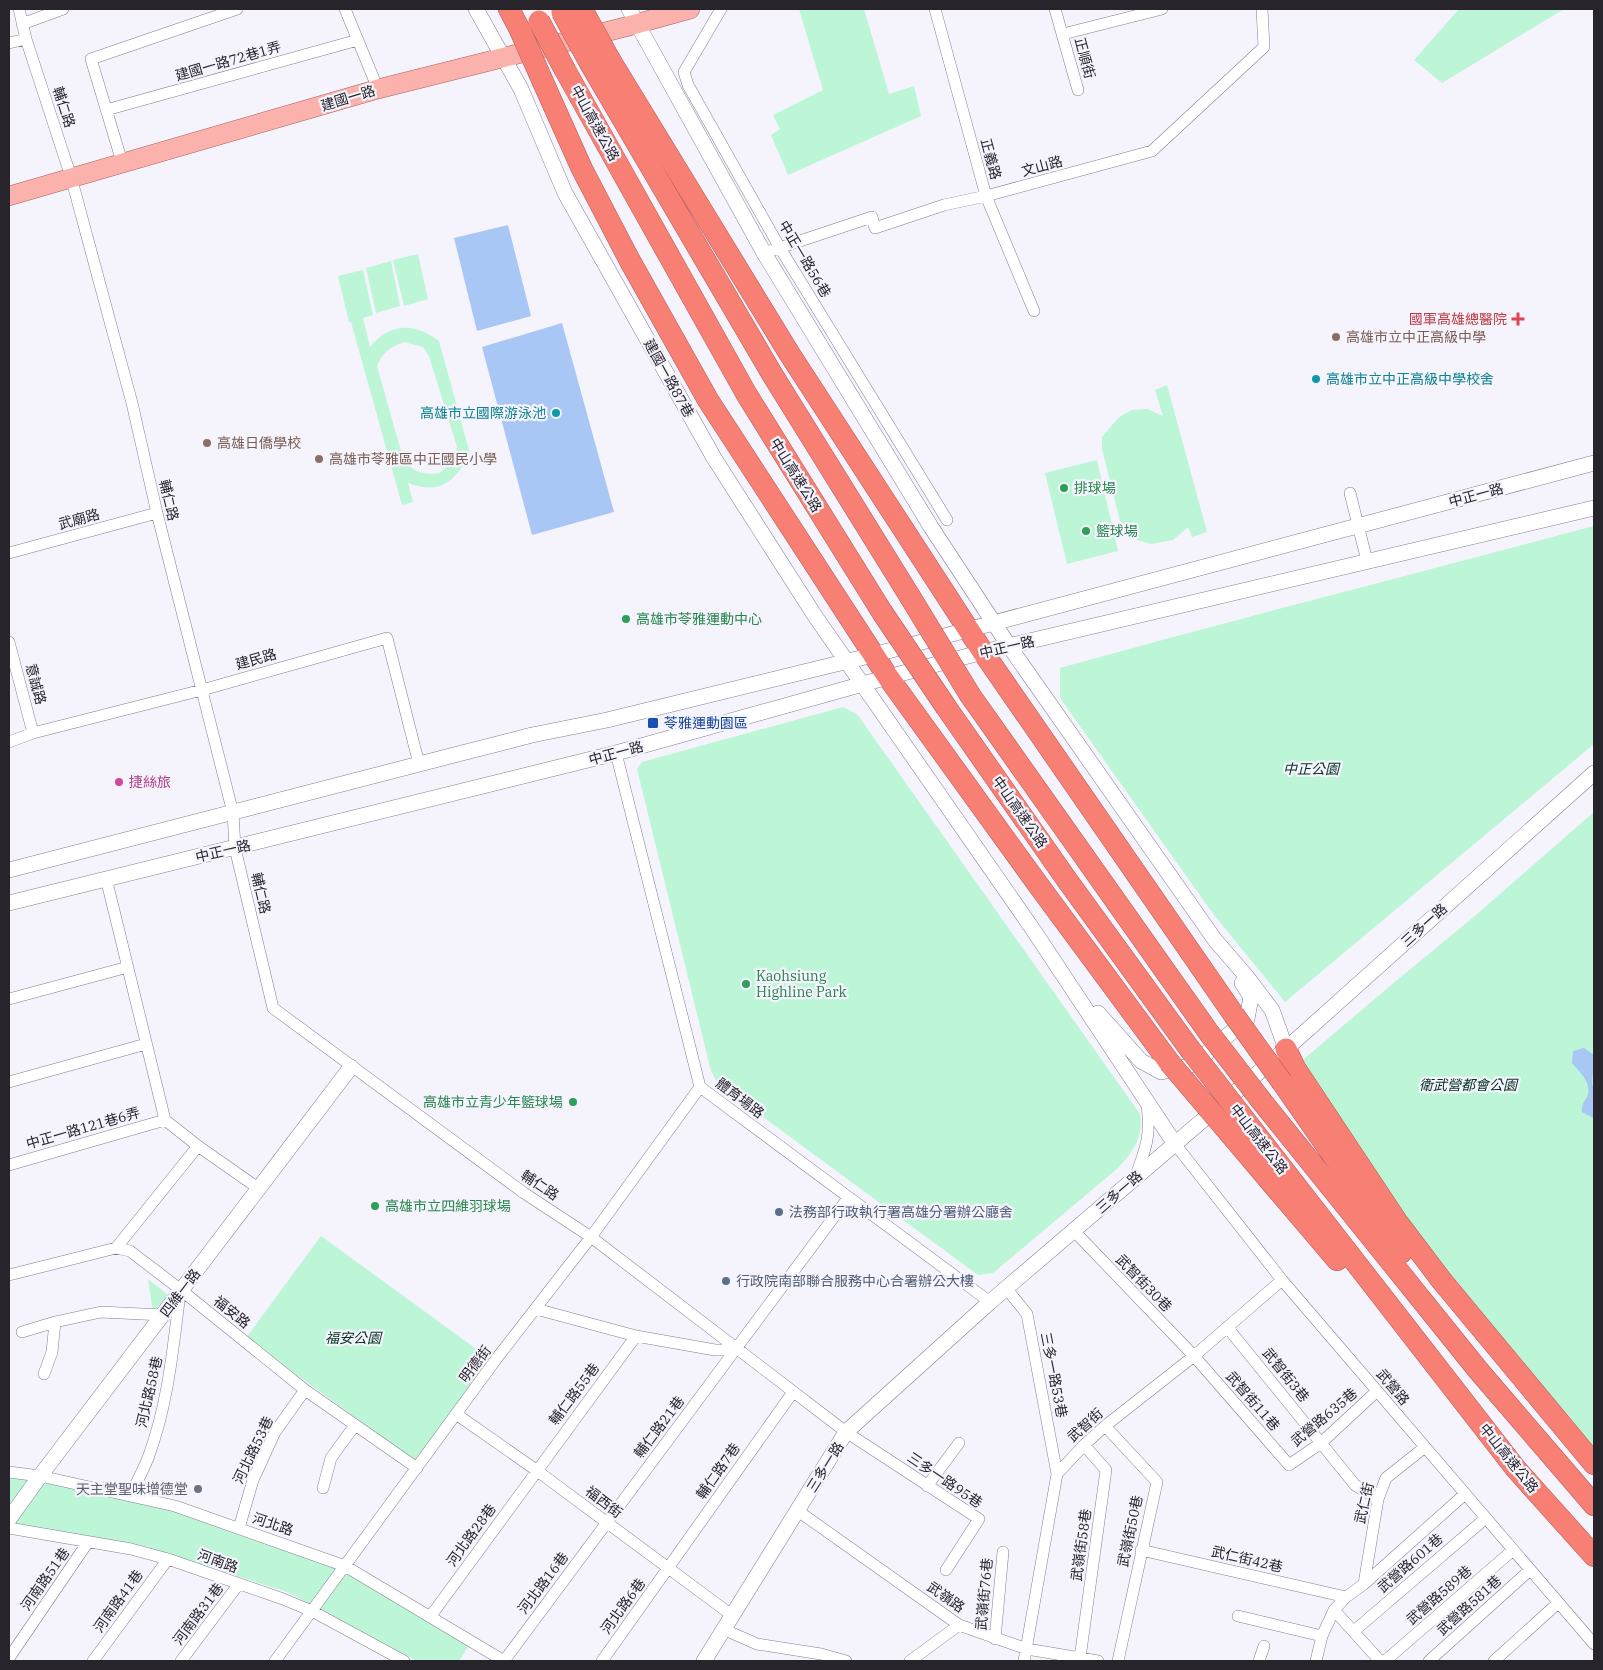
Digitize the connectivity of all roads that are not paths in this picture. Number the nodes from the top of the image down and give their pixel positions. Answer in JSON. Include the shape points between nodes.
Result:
{"nodes":[{"id":1,"x":19,"y":9,"type":"edge"},
{"id":2,"x":63,"y":9,"type":"edge"},
{"id":3,"x":237,"y":9,"type":"edge"},
{"id":4,"x":345,"y":9,"type":"edge"},
{"id":5,"x":476,"y":9,"type":"edge"},
{"id":6,"x":509,"y":9,"type":"edge"},
{"id":7,"x":690,"y":9,"type":"edge"},
{"id":8,"x":721,"y":9,"type":"edge"},
{"id":9,"x":935,"y":9,"type":"edge"},
{"id":10,"x":1055,"y":9,"type":"edge"},
{"id":11,"x":1162,"y":9,"type":"edge"},
{"id":12,"x":1262,"y":9,"type":"edge"},
{"id":13,"x":568,"y":10,"type":"edge"},
{"id":14,"x":633,"y":16,"type":"edge"},
{"id":15,"x":530,"y":20,"type":"edge"},
{"id":16,"x":22,"y":24,"type":"junction"},
{"id":17,"x":1063,"y":34,"type":"junction"},
{"id":18,"x":26,"y":39,"type":"junction"},
{"id":19,"x":358,"y":40,"type":"junction"},
{"id":20,"x":9,"y":43,"type":"edge"},
{"id":21,"x":504,"y":57,"type":"junction"},
{"id":22,"x":601,"y":63,"type":"junction"},
{"id":23,"x":378,"y":89,"type":"junction"},
{"id":24,"x":1078,"y":90,"type":"dead end"},
{"id":25,"x":106,"y":110,"type":"junction"},
{"id":26,"x":122,"y":162,"type":"junction"},
{"id":27,"x":71,"y":177,"type":"junction"},
{"id":28,"x":9,"y":196,"type":"edge"},
{"id":29,"x":986,"y":196,"type":"junction"},
{"id":30,"x":780,"y":248,"type":"junction"},
{"id":31,"x":764,"y":253,"type":"junction"},
{"id":32,"x":1034,"y":311,"type":"dead end"},
{"id":33,"x":1594,"y":464,"type":"edge"},
{"id":34,"x":1350,"y":493,"type":"dead end"},
{"id":35,"x":1594,"y":508,"type":"edge"},
{"id":36,"x":157,"y":514,"type":"junction"},
{"id":37,"x":947,"y":520,"type":"dead end"},
{"id":38,"x":1358,"y":526,"type":"junction"},
{"id":39,"x":9,"y":552,"type":"edge"},
{"id":40,"x":1367,"y":562,"type":"junction"},
{"id":41,"x":993,"y":622,"type":"junction"},
{"id":42,"x":968,"y":629,"type":"junction"},
{"id":43,"x":9,"y":642,"type":"edge"},
{"id":44,"x":1009,"y":646,"type":"junction"},
{"id":45,"x":983,"y":652,"type":"junction"},
{"id":46,"x":873,"y":654,"type":"junction"},
{"id":47,"x":847,"y":661,"type":"junction"},
{"id":48,"x":888,"y":676,"type":"junction"},
{"id":49,"x":861,"y":684,"type":"junction"},
{"id":50,"x":202,"y":690,"type":"junction"},
{"id":51,"x":33,"y":734,"type":"junction"},
{"id":52,"x":9,"y":742,"type":"edge"},
{"id":53,"x":616,"y":753,"type":"junction"},
{"id":54,"x":419,"y":764,"type":"junction"},
{"id":55,"x":1594,"y":773,"type":"edge"},
{"id":56,"x":234,"y":813,"type":"junction"},
{"id":57,"x":235,"y":848,"type":"junction"},
{"id":58,"x":9,"y":870,"type":"edge"},
{"id":59,"x":106,"y":878,"type":"junction"},
{"id":60,"x":9,"y":903,"type":"edge"},
{"id":61,"x":1034,"y":931,"type":"junction"},
{"id":62,"x":1215,"y":940,"type":"junction"},
{"id":63,"x":128,"y":968,"type":"junction"},
{"id":64,"x":9,"y":999,"type":"edge"},
{"id":65,"x":146,"y":1044,"type":"junction"},
{"id":66,"x":1286,"y":1048,"type":"junction"},
{"id":67,"x":351,"y":1067,"type":"junction"},
{"id":68,"x":9,"y":1082,"type":"edge"},
{"id":69,"x":700,"y":1087,"type":"junction"},
{"id":70,"x":1146,"y":1100,"type":"junction"},
{"id":71,"x":165,"y":1120,"type":"junction"},
{"id":72,"x":1233,"y":1122,"type":"junction"},
{"id":73,"x":1176,"y":1144,"type":"junction"},
{"id":74,"x":198,"y":1146,"type":"junction"},
{"id":75,"x":9,"y":1165,"type":"edge"},
{"id":76,"x":1134,"y":1179,"type":"junction"},
{"id":77,"x":258,"y":1188,"type":"junction"},
{"id":78,"x":848,"y":1198,"type":"junction"},
{"id":79,"x":1074,"y":1232,"type":"junction"},
{"id":80,"x":591,"y":1237,"type":"junction"},
{"id":81,"x":116,"y":1248,"type":"junction"},
{"id":82,"x":9,"y":1275,"type":"edge"},
{"id":83,"x":1282,"y":1280,"type":"junction"},
{"id":84,"x":1006,"y":1288,"type":"junction"},
{"id":85,"x":181,"y":1290,"type":"junction"},
{"id":86,"x":990,"y":1302,"type":"junction"},
{"id":87,"x":536,"y":1308,"type":"junction"},
{"id":88,"x":163,"y":1315,"type":"junction"},
{"id":89,"x":56,"y":1322,"type":"junction"},
{"id":90,"x":1227,"y":1327,"type":"junction"},
{"id":91,"x":22,"y":1332,"type":"dead end"},
{"id":92,"x":636,"y":1336,"type":"junction"},
{"id":93,"x":736,"y":1349,"type":"junction"},
{"id":94,"x":1194,"y":1356,"type":"junction"},
{"id":95,"x":44,"y":1374,"type":"dead end"},
{"id":96,"x":305,"y":1390,"type":"junction"},
{"id":97,"x":1377,"y":1391,"type":"junction"},
{"id":98,"x":793,"y":1392,"type":"junction"},
{"id":99,"x":456,"y":1414,"type":"junction"},
{"id":100,"x":355,"y":1425,"type":"junction"},
{"id":101,"x":1105,"y":1426,"type":"junction"},
{"id":102,"x":846,"y":1432,"type":"junction"},
{"id":103,"x":958,"y":1443,"type":"dead end"},
{"id":104,"x":1321,"y":1443,"type":"junction"},
{"id":105,"x":1084,"y":1445,"type":"junction"},
{"id":106,"x":1425,"y":1448,"type":"junction"},
{"id":107,"x":1594,"y":1464,"type":"edge"},
{"id":108,"x":1289,"y":1465,"type":"joint"},
{"id":109,"x":417,"y":1468,"type":"junction"},
{"id":110,"x":536,"y":1470,"type":"junction"},
{"id":111,"x":9,"y":1472,"type":"edge"},
{"id":112,"x":1057,"y":1474,"type":"junction"},
{"id":113,"x":40,"y":1476,"type":"junction"},
{"id":114,"x":927,"y":1486,"type":"junction"},
{"id":115,"x":323,"y":1488,"type":"dead end"},
{"id":116,"x":1464,"y":1494,"type":"junction"},
{"id":117,"x":130,"y":1496,"type":"junction"},
{"id":118,"x":1594,"y":1496,"type":"edge"},
{"id":119,"x":1378,"y":1499,"type":"junction"},
{"id":120,"x":1594,"y":1505,"type":"edge"},
{"id":121,"x":798,"y":1511,"type":"junction"},
{"id":122,"x":1486,"y":1518,"type":"junction"},
{"id":123,"x":9,"y":1519,"type":"edge"},
{"id":124,"x":606,"y":1522,"type":"junction"},
{"id":125,"x":9,"y":1528,"type":"edge"},
{"id":126,"x":238,"y":1528,"type":"junction"},
{"id":127,"x":88,"y":1542,"type":"junction"},
{"id":128,"x":1141,"y":1550,"type":"junction"},
{"id":129,"x":1513,"y":1550,"type":"junction"},
{"id":130,"x":1003,"y":1552,"type":"dead end"},
{"id":131,"x":1594,"y":1556,"type":"edge"},
{"id":132,"x":168,"y":1559,"type":"junction"},
{"id":133,"x":345,"y":1566,"type":"junction"},
{"id":134,"x":668,"y":1568,"type":"junction"},
{"id":135,"x":946,"y":1570,"type":"dead end"},
{"id":136,"x":1530,"y":1570,"type":"junction"},
{"id":137,"x":1364,"y":1584,"type":"junction"},
{"id":138,"x":238,"y":1585,"type":"junction"},
{"id":139,"x":1346,"y":1597,"type":"junction"},
{"id":140,"x":1558,"y":1603,"type":"junction"},
{"id":141,"x":1334,"y":1610,"type":"junction"},
{"id":142,"x":312,"y":1611,"type":"junction"},
{"id":143,"x":733,"y":1616,"type":"junction"},
{"id":144,"x":1238,"y":1616,"type":"dead end"},
{"id":145,"x":430,"y":1617,"type":"junction"},
{"id":146,"x":959,"y":1625,"type":"junction"},
{"id":147,"x":724,"y":1630,"type":"junction"},
{"id":148,"x":1354,"y":1631,"type":"junction"},
{"id":149,"x":1322,"y":1636,"type":"junction"},
{"id":150,"x":995,"y":1639,"type":"junction"},
{"id":151,"x":1594,"y":1644,"type":"edge"},
{"id":152,"x":1264,"y":1646,"type":"dead end"},
{"id":153,"x":1027,"y":1649,"type":"junction"},
{"id":154,"x":9,"y":1658,"type":"edge"},
{"id":155,"x":820,"y":1658,"type":"edge"},
{"id":156,"x":1080,"y":1658,"type":"junction"},
{"id":157,"x":400,"y":1660,"type":"edge"},
{"id":158,"x":93,"y":1661,"type":"edge"},
{"id":159,"x":181,"y":1661,"type":"edge"},
{"id":160,"x":276,"y":1661,"type":"edge"},
{"id":161,"x":504,"y":1661,"type":"edge"},
{"id":162,"x":602,"y":1661,"type":"edge"},
{"id":163,"x":704,"y":1661,"type":"edge"},
{"id":164,"x":846,"y":1661,"type":"edge"},
{"id":165,"x":910,"y":1661,"type":"edge"},
{"id":166,"x":1024,"y":1661,"type":"edge"},
{"id":167,"x":1098,"y":1661,"type":"edge"},
{"id":168,"x":1118,"y":1661,"type":"edge"},
{"id":169,"x":1259,"y":1661,"type":"edge"},
{"id":170,"x":1316,"y":1661,"type":"edge"},
{"id":171,"x":1380,"y":1661,"type":"edge"},
{"id":172,"x":1385,"y":1661,"type":"edge"},
{"id":173,"x":1429,"y":1661,"type":"edge"},
{"id":174,"x":1494,"y":1661,"type":"edge"}],
"edges":[{"from":1,"to":16,"type":"street","name":"輔仁路"},
{"from":2,"to":16,"type":"street"},
{"from":3,"to":25,"type":"street","via":[[91,59]]},
{"from":4,"to":19,"type":"street"},
{"from":5,"to":21,"type":"street","name":"建國一路87巷"},
{"from":6,"to":15,"type":"highway"},
{"from":7,"to":14,"type":"main road","name":"建國一路"},
{"from":8,"to":30,"type":"street","name":"中正一路56巷","via":[[684,72],[688,85]]},
{"from":9,"to":29,"type":"street","name":"正義路"},
{"from":10,"to":17,"type":"street","name":"正順街"},
{"from":11,"to":17,"type":"street","name":"正順街"},
{"from":12,"to":29,"type":"street","name":"文山路","via":[[1264,47],[1152,151]]},
{"from":13,"to":22,"type":"highway","bridge":true},
{"from":14,"to":21,"type":"main road","name":"建國一路"},
{"from":14,"to":31,"type":"street"},
{"from":15,"to":46,"type":"highway","bridge":true,"via":[[543,82],[582,169],[635,269],[708,400]]},
{"from":15,"to":72,"type":"highway","name":"中山高速公路","bridge":true,"via":[[565,70],[747,394],[882,612],[1073,888],[1189,1048]]},
{"from":16,"to":18,"type":"street","name":"輔仁路"},
{"from":17,"to":24,"type":"street","name":"正順街"},
{"from":18,"to":20,"type":"street"},
{"from":18,"to":27,"type":"street","name":"輔仁路"},
{"from":19,"to":23,"type":"street"},
{"from":19,"to":25,"type":"street","name":"建國一路72巷1弄"},
{"from":21,"to":23,"type":"main road","name":"建國一路"},
{"from":21,"to":47,"type":"street","name":"建國一路87巷","via":[[565,193],[714,458]]},
{"from":22,"to":42,"type":"highway"},
{"from":22,"to":120,"type":"highway","name":"中山高速公路","bridge":true,"via":[[767,366],[970,695],[1209,1033],[1478,1370]]},
{"from":23,"to":26,"type":"main road","name":"建國一路"},
{"from":25,"to":26,"type":"street"},
{"from":26,"to":27,"type":"main road","name":"建國一路"},
{"from":27,"to":28,"type":"main road","name":"建國一路"},
{"from":27,"to":36,"type":"street","name":"輔仁路","via":[[132,403]]},
{"from":29,"to":30,"type":"street","name":"文山路","via":[[944,205],[875,228],[872,218]]},
{"from":29,"to":32,"type":"street","name":"正義路"},
{"from":30,"to":31,"type":"street","name":"文山路"},
{"from":30,"to":37,"type":"street","name":"中正一路56巷"},
{"from":31,"to":41,"type":"street","via":[[931,527]]},
{"from":33,"to":38,"type":"street","name":"中正一路"},
{"from":34,"to":38,"type":"street"},
{"from":35,"to":40,"type":"street","name":"中正一路"},
{"from":36,"to":39,"type":"street","name":"武廟路"},
{"from":36,"to":50,"type":"street","name":"輔仁路"},
{"from":38,"to":40,"type":"street"},
{"from":38,"to":41,"type":"street","name":"中正一路"},
{"from":40,"to":44,"type":"street","name":"中正一路"},
{"from":41,"to":42,"type":"street","name":"中正一路"},
{"from":41,"to":44,"type":"street"},
{"from":42,"to":45,"type":"highway"},
{"from":42,"to":46,"type":"street","name":"中正一路"},
{"from":43,"to":51,"type":"street","name":"意誠路"},
{"from":44,"to":45,"type":"street","name":"中正一路"},
{"from":44,"to":62,"type":"street"},
{"from":45,"to":48,"type":"street","name":"中正一路"},
{"from":45,"to":118,"type":"highway","bridge":true,"via":[[1393,1242]]},
{"from":46,"to":47,"type":"street","name":"中正一路"},
{"from":46,"to":48,"type":"highway"},
{"from":47,"to":49,"type":"street","name":"建國一路87巷"},
{"from":47,"to":54,"type":"street","name":"中正一路"},
{"from":48,"to":49,"type":"street","name":"中正一路"},
{"from":48,"to":72,"type":"highway","bridge":true,"via":[[1169,1062]]},
{"from":49,"to":53,"type":"street","name":"中正一路"},
{"from":49,"to":61,"type":"street","name":"建國一路87巷"},
{"from":50,"to":51,"type":"street","name":"建民路"},
{"from":50,"to":54,"type":"street","name":"建民路","via":[[387,638]]},
{"from":50,"to":56,"type":"street","name":"輔仁路"},
{"from":51,"to":52,"type":"street","name":"建民路"},
{"from":53,"to":57,"type":"street","name":"中正一路"},
{"from":53,"to":69,"type":"street","name":"體育場路"},
{"from":54,"to":56,"type":"street","name":"中正一路"},
{"from":55,"to":66,"type":"street","name":"三多一路"},
{"from":56,"to":57,"type":"street","name":"輔仁路"},
{"from":56,"to":58,"type":"street","name":"中正一路"},
{"from":57,"to":59,"type":"street","name":"中正一路"},
{"from":57,"to":67,"type":"street","name":"輔仁路","via":[[273,1008]]},
{"from":59,"to":60,"type":"street","name":"中正一路"},
{"from":59,"to":63,"type":"street"},
{"from":61,"to":62,"type":"street","via":[[1101,1017],[1141,1061],[1161,1072],[1189,1066],[1246,1020],[1251,997]]},
{"from":61,"to":70,"type":"street"},
{"from":62,"to":66,"type":"street","via":[[1272,1010]]},
{"from":63,"to":64,"type":"street"},
{"from":63,"to":65,"type":"street"},
{"from":65,"to":68,"type":"street"},
{"from":65,"to":71,"type":"street"},
{"from":66,"to":73,"type":"street","name":"三多一路"},
{"from":66,"to":107,"type":"highway","via":[[1398,1223]]},
{"from":67,"to":77,"type":"street","name":"四維一路"},
{"from":67,"to":80,"type":"street","name":"輔仁路","via":[[524,1193]]},
{"from":69,"to":78,"type":"street","name":"體育場路"},
{"from":69,"to":80,"type":"street","name":"明德街"},
{"from":70,"to":73,"type":"street"},
{"from":70,"to":76,"type":"street","via":[[1149,1139]]},
{"from":71,"to":74,"type":"street"},
{"from":71,"to":75,"type":"street","name":"中正一路121巷6弄"},
{"from":72,"to":131,"type":"highway","name":"中山高速公路","via":[[1516,1469]]},
{"from":73,"to":76,"type":"street","name":"三多一路"},
{"from":73,"to":83,"type":"street","name":"武營路"},
{"from":74,"to":77,"type":"street"},
{"from":74,"to":81,"type":"street"},
{"from":76,"to":79,"type":"street","name":"三多一路"},
{"from":77,"to":85,"type":"street","name":"四維一路"},
{"from":78,"to":86,"type":"street","name":"體育場路"},
{"from":78,"to":93,"type":"street","name":"輔仁路21巷"},
{"from":79,"to":84,"type":"street","name":"三多一路"},
{"from":79,"to":94,"type":"street","name":"武智街30巷"},
{"from":80,"to":87,"type":"street","name":"明德街"},
{"from":80,"to":93,"type":"street","name":"輔仁路"},
{"from":81,"to":82,"type":"street"},
{"from":81,"to":85,"type":"street","name":"福安路","via":[[130,1252]]},
{"from":83,"to":90,"type":"street","name":"武智街"},
{"from":83,"to":97,"type":"street","name":"武營路"},
{"from":84,"to":86,"type":"street","name":"三多一路"},
{"from":84,"to":112,"type":"street","name":"三多一路53巷","via":[[1027,1314]]},
{"from":85,"to":88,"type":"street","name":"四維一路"},
{"from":85,"to":96,"type":"street","name":"福安路"},
{"from":85,"to":117,"type":"street","name":"河北路58巷","via":[[161,1412],[148,1458]]},
{"from":86,"to":102,"type":"street","name":"三多一路"},
{"from":87,"to":92,"type":"street"},
{"from":87,"to":99,"type":"street","name":"明德街"},
{"from":88,"to":89,"type":"street","via":[[101,1312]]},
{"from":88,"to":113,"type":"street","name":"四維一路"},
{"from":89,"to":91,"type":"street"},
{"from":89,"to":95,"type":"street","via":[[52,1352]]},
{"from":90,"to":94,"type":"street","name":"武智街"},
{"from":90,"to":104,"type":"street","name":"武智街3巷"},
{"from":92,"to":93,"type":"street","via":[[715,1350]]},
{"from":92,"to":110,"type":"street","name":"輔仁路55巷"},
{"from":93,"to":98,"type":"street","name":"輔仁路"},
{"from":93,"to":124,"type":"street","name":"輔仁路21巷"},
{"from":94,"to":101,"type":"street","name":"武智街"},
{"from":94,"to":108,"type":"street","name":"武智街11巷"},
{"from":96,"to":100,"type":"street","name":"福安路"},
{"from":96,"to":126,"type":"street","name":"河北路53巷","via":[[275,1432],[253,1480]]},
{"from":97,"to":104,"type":"street","name":"武營路635巷"},
{"from":97,"to":106,"type":"street","name":"武營路"},
{"from":98,"to":102,"type":"street","name":"輔仁路"},
{"from":98,"to":134,"type":"street","name":"輔仁路7巷"},
{"from":99,"to":109,"type":"street","name":"明德街"},
{"from":99,"to":110,"type":"street","name":"福西街"},
{"from":100,"to":109,"type":"street","name":"福安路"},
{"from":100,"to":115,"type":"street","via":[[332,1458]]},
{"from":101,"to":105,"type":"street","name":"武智街"},
{"from":101,"to":128,"type":"street","name":"武嶺街50巷","via":[[1157,1482]]},
{"from":102,"to":114,"type":"street","name":"三多一路95巷"},
{"from":102,"to":121,"type":"street","name":"三多一路"},
{"from":103,"to":114,"type":"street"},
{"from":104,"to":108,"type":"street","name":"武營路635巷"},
{"from":104,"to":119,"type":"street","name":"武智街3巷","via":[[1355,1485]]},
{"from":105,"to":112,"type":"street","name":"武智街"},
{"from":105,"to":156,"type":"street","name":"武嶺街58巷","via":[[1106,1470]]},
{"from":106,"to":116,"type":"street","name":"武營路"},
{"from":106,"to":119,"type":"street","name":"武仁街","via":[[1386,1478]]},
{"from":109,"to":133,"type":"street","name":"明德街"},
{"from":110,"to":124,"type":"street","name":"福西街"},
{"from":110,"to":145,"type":"street","name":"河北路28巷"},
{"from":111,"to":113,"type":"street","name":"河北路"},
{"from":112,"to":153,"type":"street"},
{"from":113,"to":117,"type":"street","name":"河北路"},
{"from":113,"to":123,"type":"street","name":"四維一路"},
{"from":114,"to":135,"type":"street","name":"三多一路95巷","via":[[979,1519]]},
{"from":116,"to":122,"type":"street","name":"武營路"},
{"from":116,"to":137,"type":"street"},
{"from":117,"to":126,"type":"street","name":"河北路","via":[[175,1506]]},
{"from":119,"to":137,"type":"street","name":"武仁街"},
{"from":121,"to":143,"type":"street","name":"三多一路"},
{"from":121,"to":146,"type":"street","name":"武嶺路"},
{"from":122,"to":129,"type":"street","name":"武營路"},
{"from":122,"to":148,"type":"street","name":"武營路601巷"},
{"from":124,"to":134,"type":"street","name":"福西街"},
{"from":124,"to":161,"type":"street","name":"河北路16巷"},
{"from":125,"to":127,"type":"street","name":"河南路"},
{"from":126,"to":133,"type":"street","name":"河北路"},
{"from":127,"to":132,"type":"street","name":"河南路"},
{"from":127,"to":154,"type":"street","name":"河南路51巷"},
{"from":128,"to":139,"type":"street","name":"武仁街42巷"},
{"from":128,"to":168,"type":"street","name":"武嶺街50巷"},
{"from":129,"to":136,"type":"street","name":"武營路"},
{"from":129,"to":172,"type":"street","name":"武營路589巷"},
{"from":130,"to":150,"type":"street","name":"武嶺街76巷"},
{"from":132,"to":138,"type":"street","name":"河南路"},
{"from":132,"to":158,"type":"street","name":"河南路41巷"},
{"from":133,"to":142,"type":"street","name":"明德街"},
{"from":133,"to":145,"type":"street","name":"河北路"},
{"from":134,"to":143,"type":"street","name":"福西街"},
{"from":134,"to":162,"type":"street","name":"河北路6巷"},
{"from":136,"to":140,"type":"street","name":"武營路"},
{"from":136,"to":173,"type":"street","name":"武營路581巷"},
{"from":137,"to":139,"type":"street"},
{"from":138,"to":142,"type":"street","name":"河南路"},
{"from":138,"to":159,"type":"street","name":"河南路31巷"},
{"from":139,"to":141,"type":"street"},
{"from":140,"to":151,"type":"street","name":"武營路"},
{"from":140,"to":174,"type":"street"},
{"from":141,"to":148,"type":"street"},
{"from":141,"to":149,"type":"street"},
{"from":142,"to":157,"type":"street","name":"河南路"},
{"from":142,"to":160,"type":"street","name":"明德街"},
{"from":143,"to":147,"type":"street","name":"三多一路"},
{"from":144,"to":149,"type":"street"},
{"from":145,"to":161,"type":"street","name":"河北路"},
{"from":146,"to":150,"type":"street","name":"武嶺路"},
{"from":146,"to":165,"type":"street"},
{"from":147,"to":155,"type":"street","via":[[757,1644]]},
{"from":147,"to":163,"type":"street","name":"三多一路"},
{"from":148,"to":171,"type":"street"},
{"from":149,"to":170,"type":"street"},
{"from":150,"to":153,"type":"street","name":"武嶺路"},
{"from":152,"to":169,"type":"street"},
{"from":153,"to":156,"type":"street","name":"武嶺路"},
{"from":153,"to":166,"type":"street"},
{"from":155,"to":164,"type":"street"},
{"from":156,"to":167,"type":"street","name":"武嶺路"}]}
